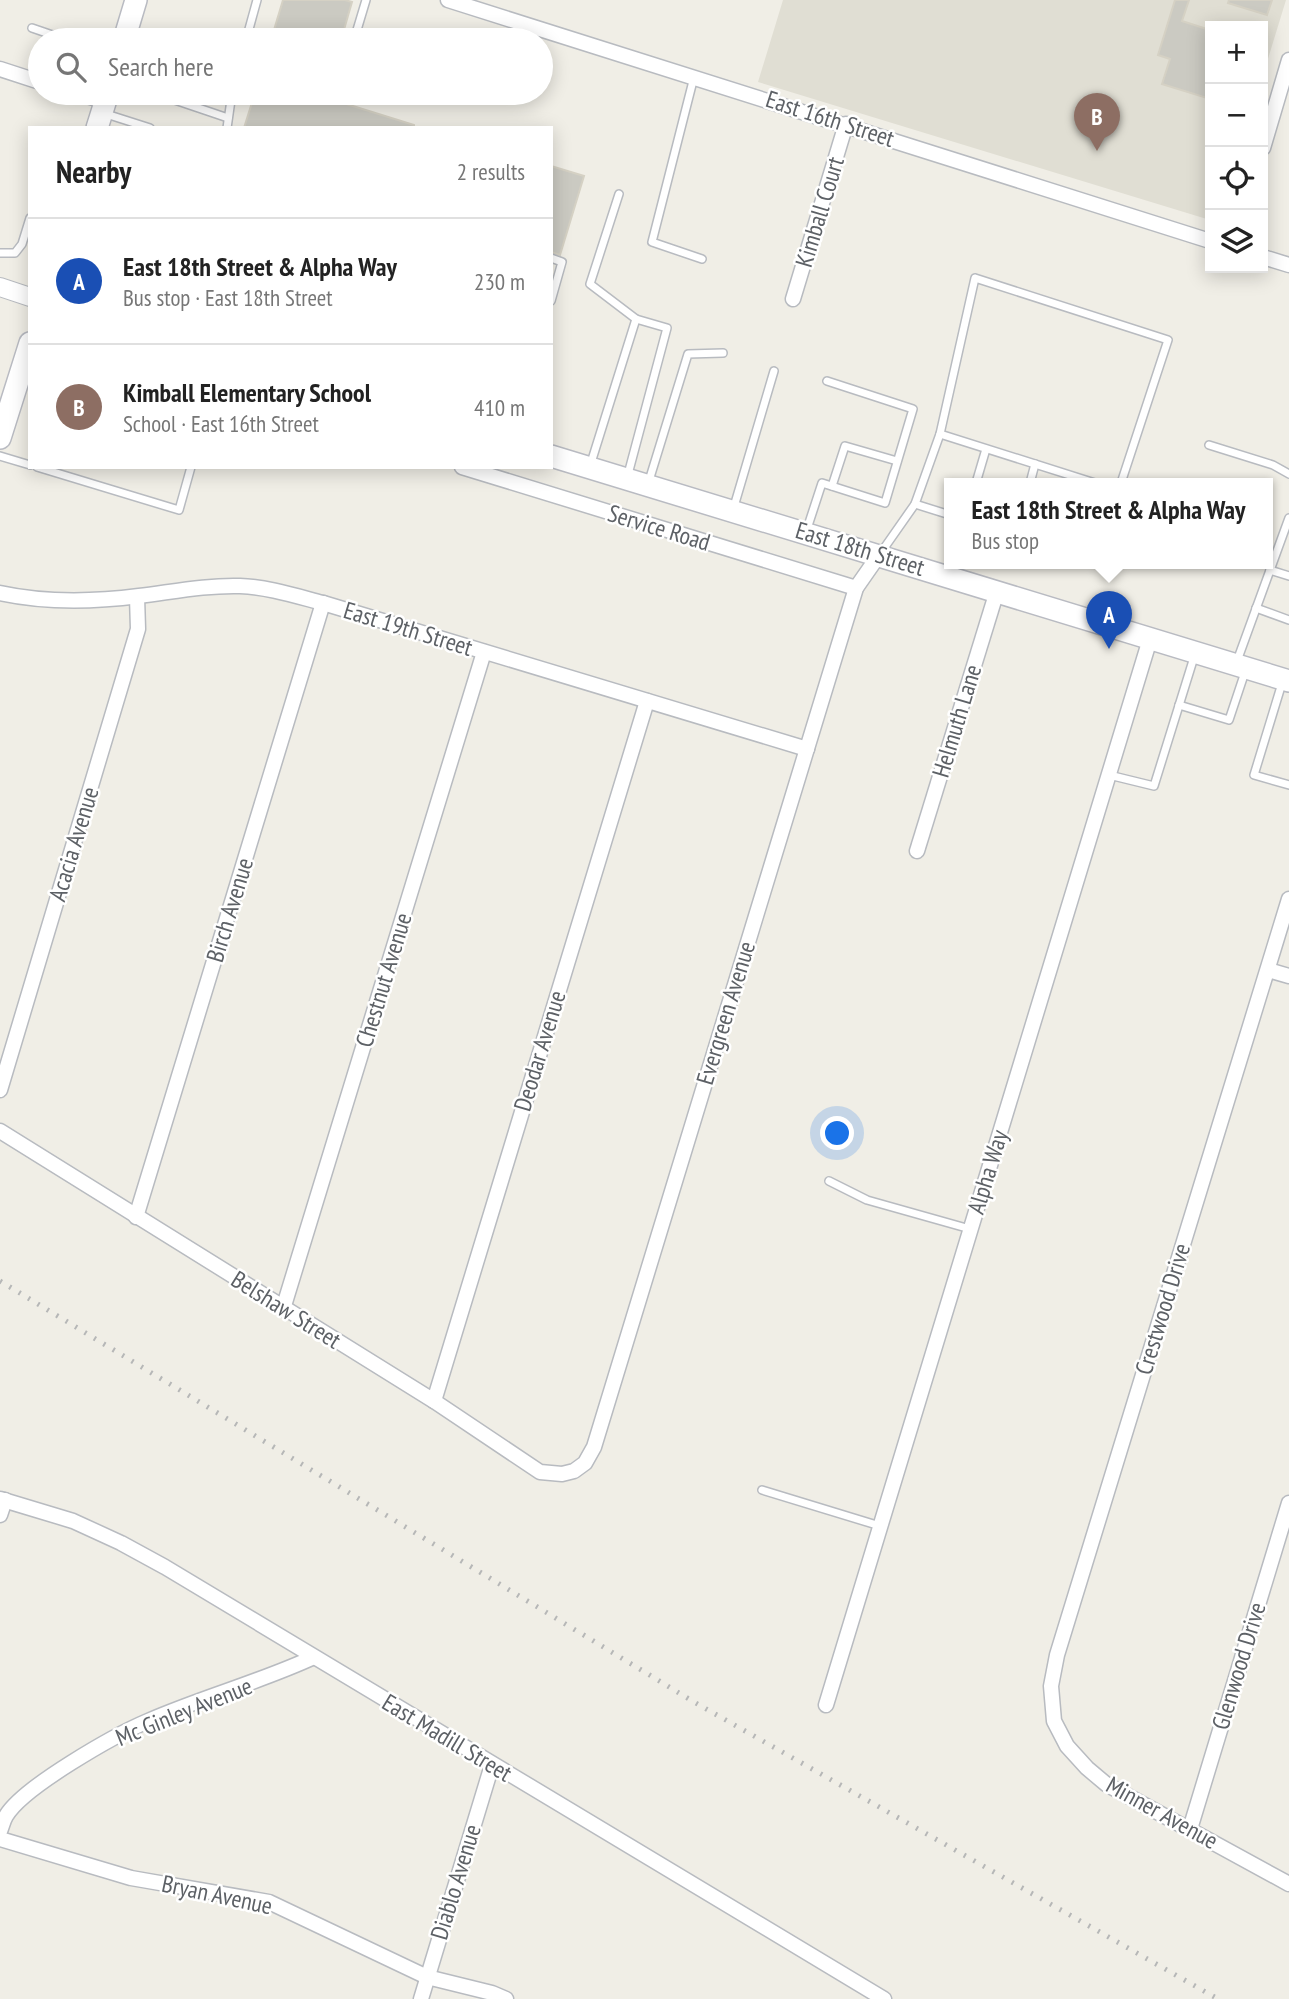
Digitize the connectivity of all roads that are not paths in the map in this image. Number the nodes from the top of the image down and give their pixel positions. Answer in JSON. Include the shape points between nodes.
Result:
{"nodes":[{"id":1,"x":136,"y":0,"type":"edge"},
{"id":2,"x":257,"y":0,"type":"edge"},
{"id":3,"x":366,"y":0,"type":"edge"},
{"id":4,"x":448,"y":0,"type":"edge"},
{"id":5,"x":128,"y":28,"type":"edge"},
{"id":6,"x":249,"y":28,"type":"edge"},
{"id":7,"x":358,"y":28,"type":"edge"},
{"id":8,"x":537,"y":28,"type":"edge"},
{"id":9,"x":553,"y":33,"type":"edge"},
{"id":10,"x":1289,"y":60,"type":"edge"},
{"id":11,"x":0,"y":72,"type":"edge"},
{"id":12,"x":694,"y":77,"type":"junction"},
{"id":13,"x":28,"y":79,"type":"edge"},
{"id":14,"x":190,"y":105,"type":"edge"},
{"id":15,"x":230,"y":105,"type":"edge"},
{"id":16,"x":103,"y":109,"type":"edge"},
{"id":17,"x":228,"y":118,"type":"junction"},
{"id":18,"x":846,"y":124,"type":"junction"},
{"id":19,"x":145,"y":126,"type":"edge"},
{"id":20,"x":227,"y":126,"type":"edge"},
{"id":21,"x":1263,"y":147,"type":"edge"},
{"id":22,"x":619,"y":194,"type":"dead end"},
{"id":23,"x":28,"y":224,"type":"edge"},
{"id":24,"x":1205,"y":239,"type":"edge"},
{"id":25,"x":0,"y":253,"type":"edge"},
{"id":26,"x":553,"y":259,"type":"edge"},
{"id":27,"x":702,"y":259,"type":"dead end"},
{"id":28,"x":1268,"y":259,"type":"edge"},
{"id":29,"x":1289,"y":265,"type":"edge"},
{"id":30,"x":0,"y":287,"type":"edge"},
{"id":31,"x":553,"y":294,"type":"edge"},
{"id":32,"x":28,"y":296,"type":"edge"},
{"id":33,"x":793,"y":299,"type":"dead end"},
{"id":34,"x":636,"y":319,"type":"junction"},
{"id":35,"x":28,"y":348,"type":"edge"},
{"id":36,"x":723,"y":353,"type":"dead end"},
{"id":37,"x":774,"y":370,"type":"dead end"},
{"id":38,"x":827,"y":381,"type":"dead end"},
{"id":39,"x":6,"y":400,"type":"edge"},
{"id":40,"x":940,"y":434,"type":"junction"},
{"id":41,"x":0,"y":438,"type":"edge"},
{"id":42,"x":1209,"y":444,"type":"dead end"},
{"id":43,"x":986,"y":449,"type":"junction"},
{"id":44,"x":0,"y":456,"type":"edge"},
{"id":45,"x":553,"y":457,"type":"edge"},
{"id":46,"x":897,"y":461,"type":"junction"},
{"id":47,"x":28,"y":464,"type":"edge"},
{"id":48,"x":1035,"y":464,"type":"junction"},
{"id":49,"x":590,"y":467,"type":"junction"},
{"id":50,"x":43,"y":469,"type":"edge"},
{"id":51,"x":190,"y":469,"type":"edge"},
{"id":52,"x":469,"y":469,"type":"edge"},
{"id":53,"x":1289,"y":474,"type":"edge"},
{"id":54,"x":626,"y":478,"type":"junction"},
{"id":55,"x":977,"y":478,"type":"edge"},
{"id":56,"x":1031,"y":478,"type":"edge"},
{"id":57,"x":1074,"y":478,"type":"edge"},
{"id":58,"x":1123,"y":478,"type":"edge"},
{"id":59,"x":648,"y":485,"type":"junction"},
{"id":60,"x":832,"y":486,"type":"junction"},
{"id":61,"x":915,"y":504,"type":"junction"},
{"id":62,"x":733,"y":511,"type":"junction"},
{"id":63,"x":944,"y":512,"type":"edge"},
{"id":64,"x":1288,"y":522,"type":"edge"},
{"id":65,"x":806,"y":533,"type":"junction"},
{"id":66,"x":879,"y":555,"type":"junction"},
{"id":67,"x":1273,"y":562,"type":"edge"},
{"id":68,"x":1270,"y":570,"type":"joint"},
{"id":69,"x":1289,"y":576,"type":"edge"},
{"id":70,"x":856,"y":588,"type":"junction"},
{"id":71,"x":997,"y":591,"type":"junction"},
{"id":72,"x":0,"y":593,"type":"edge"},
{"id":73,"x":137,"y":597,"type":"junction"},
{"id":74,"x":323,"y":603,"type":"junction"},
{"id":75,"x":1256,"y":608,"type":"junction"},
{"id":76,"x":1289,"y":620,"type":"edge"},
{"id":77,"x":1150,"y":639,"type":"junction"},
{"id":78,"x":484,"y":652,"type":"junction"},
{"id":79,"x":1196,"y":652,"type":"junction"},
{"id":80,"x":1241,"y":667,"type":"junction"},
{"id":81,"x":1286,"y":680,"type":"edge"},
{"id":82,"x":647,"y":701,"type":"junction"},
{"id":83,"x":1179,"y":705,"type":"junction"},
{"id":84,"x":807,"y":749,"type":"junction"},
{"id":85,"x":1109,"y":775,"type":"junction"},
{"id":86,"x":1289,"y":785,"type":"edge"},
{"id":87,"x":917,"y":851,"type":"dead end"},
{"id":88,"x":1289,"y":899,"type":"edge"},
{"id":89,"x":1268,"y":970,"type":"junction"},
{"id":90,"x":1289,"y":976,"type":"edge"},
{"id":91,"x":0,"y":1090,"type":"edge"},
{"id":92,"x":0,"y":1132,"type":"edge"},
{"id":93,"x":829,"y":1181,"type":"dead end"},
{"id":94,"x":136,"y":1217,"type":"junction"},
{"id":95,"x":971,"y":1230,"type":"junction"},
{"id":96,"x":283,"y":1309,"type":"junction"},
{"id":97,"x":434,"y":1401,"type":"junction"},
{"id":98,"x":574,"y":1471,"type":"joint"},
{"id":99,"x":761,"y":1490,"type":"dead end"},
{"id":100,"x":2,"y":1500,"type":"edge"},
{"id":101,"x":1289,"y":1503,"type":"edge"},
{"id":102,"x":0,"y":1515,"type":"edge"},
{"id":103,"x":880,"y":1526,"type":"junction"},
{"id":104,"x":314,"y":1657,"type":"junction"},
{"id":105,"x":826,"y":1705,"type":"dead end"},
{"id":106,"x":1054,"y":1721,"type":"joint"},
{"id":107,"x":492,"y":1765,"type":"junction"},
{"id":108,"x":1190,"y":1829,"type":"junction"},
{"id":109,"x":0,"y":1831,"type":"edge"},
{"id":110,"x":0,"y":1839,"type":"edge"},
{"id":111,"x":1289,"y":1884,"type":"edge"},
{"id":112,"x":427,"y":1977,"type":"junction"},
{"id":113,"x":867,"y":1995,"type":"edge"},
{"id":114,"x":421,"y":1999,"type":"edge"},
{"id":115,"x":506,"y":1999,"type":"edge"},
{"id":116,"x":884,"y":1999,"type":"edge"}],
"edges":[{"from":1,"to":5,"type":"main road"},
{"from":2,"to":6,"type":"lane"},
{"from":3,"to":7,"type":"lane"},
{"from":4,"to":8,"type":"street","name":"East 16th Street"},
{"from":9,"to":12,"type":"street","name":"East 16th Street"},
{"from":10,"to":21,"type":"street"},
{"from":11,"to":13,"type":"street"},
{"from":12,"to":18,"type":"street","name":"East 16th Street"},
{"from":12,"to":27,"type":"lane","via":[[652,242]]},
{"from":14,"to":17,"type":"lane"},
{"from":15,"to":17,"type":"lane"},
{"from":16,"to":19,"type":"lane"},
{"from":17,"to":20,"type":"lane"},
{"from":18,"to":24,"type":"street","name":"East 16th Street"},
{"from":18,"to":33,"type":"street","name":"Kimball Court"},
{"from":22,"to":34,"type":"lane","via":[[590,284]]},
{"from":23,"to":25,"type":"lane","via":[[15,253]]},
{"from":26,"to":31,"type":"lane","via":[[562,262]]},
{"from":28,"to":29,"type":"street"},
{"from":30,"to":32,"type":"street"},
{"from":34,"to":49,"type":"lane"},
{"from":34,"to":54,"type":"lane","via":[[667,328]]},
{"from":35,"to":39,"type":"main road"},
{"from":36,"to":59,"type":"lane","via":[[688,355]]},
{"from":37,"to":62,"type":"lane"},
{"from":38,"to":46,"type":"lane","via":[[913,409]]},
{"from":39,"to":41,"type":"main road"},
{"from":40,"to":43,"type":"lane"},
{"from":40,"to":58,"type":"lane","via":[[975,278],[1168,340]]},
{"from":40,"to":61,"type":"lane"},
{"from":42,"to":53,"type":"lane"},
{"from":43,"to":48,"type":"lane"},
{"from":43,"to":55,"type":"lane"},
{"from":44,"to":47,"type":"lane"},
{"from":45,"to":49,"type":"main road","name":"East 18th Street"},
{"from":46,"to":60,"type":"lane","via":[[845,446]]},
{"from":46,"to":60,"type":"lane","via":[[885,503]]},
{"from":48,"to":56,"type":"lane"},
{"from":48,"to":57,"type":"lane"},
{"from":49,"to":54,"type":"main road","name":"East 18th Street"},
{"from":50,"to":51,"type":"lane","via":[[179,510]]},
{"from":52,"to":70,"type":"street","name":"Service Road"},
{"from":54,"to":59,"type":"main road","name":"East 18th Street"},
{"from":59,"to":62,"type":"main road","name":"East 18th Street"},
{"from":60,"to":65,"type":"lane","via":[[822,483]]},
{"from":61,"to":63,"type":"lane"},
{"from":61,"to":66,"type":"lane"},
{"from":62,"to":65,"type":"main road","name":"East 18th Street"},
{"from":64,"to":67,"type":"lane"},
{"from":65,"to":66,"type":"main road","name":"East 18th Street"},
{"from":66,"to":70,"type":"street","name":"Evergreen Avenue"},
{"from":66,"to":71,"type":"main road","name":"East 18th Street"},
{"from":68,"to":69,"type":"lane"},
{"from":68,"to":75,"type":"lane"},
{"from":70,"to":84,"type":"street","name":"Evergreen Avenue"},
{"from":71,"to":77,"type":"main road","name":"East 18th Street"},
{"from":71,"to":87,"type":"street","name":"Helmuth Lane"},
{"from":72,"to":73,"type":"street","name":"East 19th Street","via":[[43,601]]},
{"from":73,"to":74,"type":"street","name":"East 19th Street","via":[[242,586]]},
{"from":73,"to":91,"type":"street","name":"Acacia Avenue","via":[[138,629]]},
{"from":74,"to":78,"type":"street","name":"East 19th Street"},
{"from":74,"to":94,"type":"street","name":"Birch Avenue"},
{"from":75,"to":76,"type":"lane"},
{"from":75,"to":80,"type":"lane"},
{"from":77,"to":79,"type":"main road","name":"East 18th Street"},
{"from":77,"to":85,"type":"street","name":"Alpha Way"},
{"from":78,"to":82,"type":"street","name":"East 19th Street"},
{"from":78,"to":96,"type":"street","name":"Chestnut Avenue"},
{"from":79,"to":80,"type":"main road","name":"East 18th Street"},
{"from":79,"to":83,"type":"lane"},
{"from":80,"to":81,"type":"main road","name":"East 18th Street"},
{"from":80,"to":83,"type":"lane","via":[[1229,720]]},
{"from":81,"to":86,"type":"lane","via":[[1254,775]]},
{"from":82,"to":84,"type":"street","name":"East 19th Street"},
{"from":82,"to":97,"type":"street","name":"Deodar Avenue"},
{"from":83,"to":85,"type":"lane","via":[[1154,786]]},
{"from":84,"to":98,"type":"street","name":"Evergreen Avenue","via":[[594,1447]]},
{"from":85,"to":95,"type":"street","name":"Alpha Way"},
{"from":88,"to":89,"type":"street","name":"Crestwood Drive"},
{"from":89,"to":90,"type":"street"},
{"from":89,"to":106,"type":"street","name":"Crestwood Drive","via":[[1057,1655],[1051,1686]]},
{"from":92,"to":94,"type":"street","name":"Belshaw Street"},
{"from":93,"to":95,"type":"lane","via":[[867,1200]]},
{"from":94,"to":96,"type":"street","name":"Belshaw Street"},
{"from":95,"to":103,"type":"street","name":"Alpha Way"},
{"from":96,"to":97,"type":"street","name":"Belshaw Street"},
{"from":97,"to":98,"type":"street","name":"Belshaw Street","via":[[540,1472]]},
{"from":99,"to":103,"type":"lane"},
{"from":100,"to":102,"type":"street"},
{"from":100,"to":104,"type":"street","name":"East Madill Street","via":[[73,1521],[121,1543]]},
{"from":101,"to":108,"type":"street","name":"Glenwood Drive"},
{"from":103,"to":105,"type":"street","name":"Alpha Way"},
{"from":104,"to":107,"type":"street","name":"East Madill Street"},
{"from":104,"to":109,"type":"street","name":"Mc Ginley Avenue","via":[[147,1721],[100,1747],[38,1785],[6,1815]]},
{"from":106,"to":108,"type":"street","name":"Minner Avenue","via":[[1067,1746],[1106,1784]]},
{"from":107,"to":112,"type":"street","name":"Diablo Avenue"},
{"from":107,"to":113,"type":"street","name":"East Madill Street"},
{"from":108,"to":111,"type":"street","name":"Minner Avenue"},
{"from":110,"to":112,"type":"street","name":"Bryan Avenue","via":[[131,1878],[269,1902]]},
{"from":112,"to":114,"type":"street","name":"Diablo Avenue"},
{"from":112,"to":115,"type":"street","name":"Bryan Avenue"},
{"from":113,"to":116,"type":"street","name":"East Madill Street"}]}
